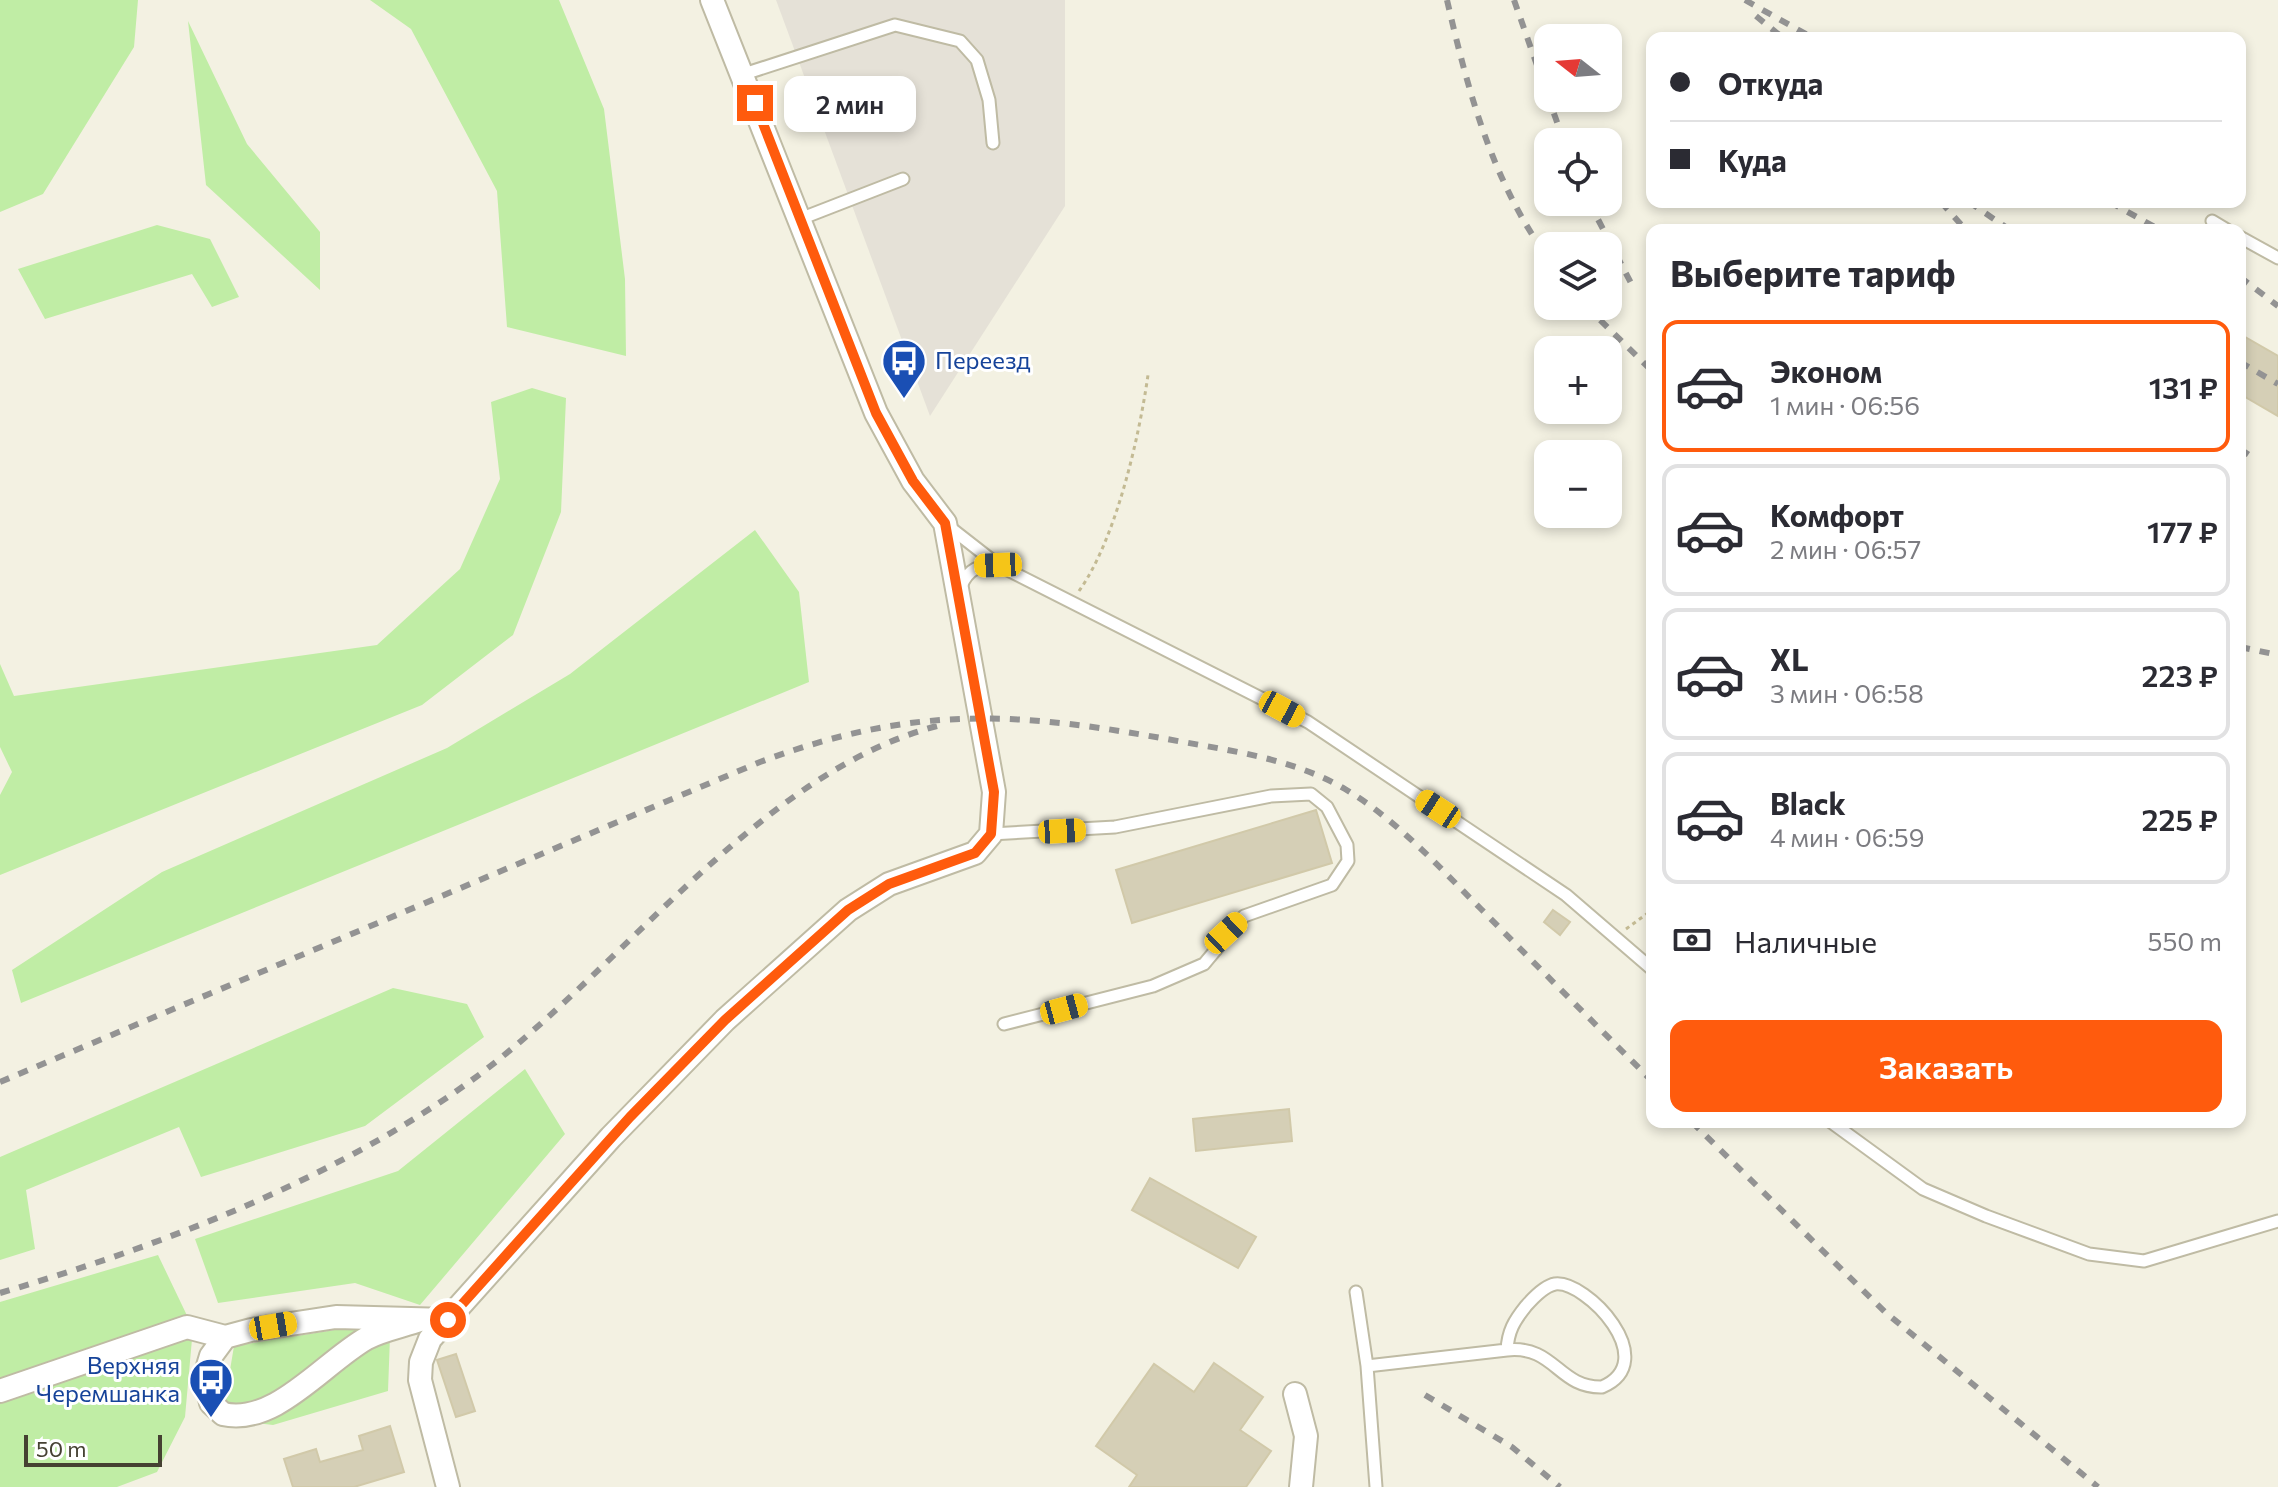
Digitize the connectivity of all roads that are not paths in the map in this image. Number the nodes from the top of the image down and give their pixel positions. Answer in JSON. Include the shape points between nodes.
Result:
{"nodes":[{"id":1,"x":712,"y":0,"type":"edge"},
{"id":2,"x":744,"y":74,"type":"junction"},
{"id":3,"x":993,"y":143,"type":"dead end"},
{"id":4,"x":903,"y":179,"type":"dead end"},
{"id":5,"x":800,"y":219,"type":"junction"},
{"id":6,"x":2212,"y":221,"type":"dead end"},
{"id":7,"x":2217,"y":224,"type":"edge"},
{"id":8,"x":2246,"y":240,"type":"edge"},
{"id":9,"x":2278,"y":258,"type":"edge"},
{"id":10,"x":945,"y":523,"type":"junction"},
{"id":11,"x":998,"y":565,"type":"junction"},
{"id":12,"x":959,"y":593,"type":"junction"},
{"id":13,"x":991,"y":834,"type":"junction"},
{"id":14,"x":1646,"y":964,"type":"edge"},
{"id":15,"x":1004,"y":1024,"type":"dead end"},
{"id":16,"x":1839,"y":1128,"type":"edge"},
{"id":17,"x":2278,"y":1221,"type":"edge"},
{"id":18,"x":1356,"y":1292,"type":"dead end"},
{"id":19,"x":420,"y":1320,"type":"junction"},
{"id":20,"x":448,"y":1320,"type":"junction"},
{"id":21,"x":225,"y":1337,"type":"junction"},
{"id":22,"x":1507,"y":1350,"type":"junction"},
{"id":23,"x":1367,"y":1366,"type":"junction"},
{"id":24,"x":0,"y":1391,"type":"edge"},
{"id":25,"x":1295,"y":1394,"type":"dead end"},
{"id":26,"x":448,"y":1487,"type":"edge"},
{"id":27,"x":1301,"y":1487,"type":"edge"},
{"id":28,"x":1376,"y":1487,"type":"edge"}],
"edges":[{"from":1,"to":2,"type":"street"},
{"from":2,"to":3,"type":"lane","via":[[895,25],[960,41],[977,60],[989,100]]},
{"from":2,"to":5,"type":"street"},
{"from":4,"to":5,"type":"lane"},
{"from":5,"to":10,"type":"street","via":[[876,413],[913,481]]},
{"from":6,"to":7,"type":"lane"},
{"from":8,"to":9,"type":"lane"},
{"from":10,"to":11,"type":"lane"},
{"from":10,"to":12,"type":"street"},
{"from":11,"to":12,"type":"lane","via":[[967,573]]},
{"from":11,"to":14,"type":"lane","via":[[1308,722],[1566,895]]},
{"from":12,"to":13,"type":"street","via":[[994,792]]},
{"from":13,"to":15,"type":"lane","via":[[1115,827],[1271,796],[1311,794],[1327,807],[1347,845],[1348,861],[1332,885],[1244,916],[1204,964],[1153,986]]},
{"from":13,"to":20,"type":"street","via":[[975,853],[889,884],[836,920],[725,1020],[621,1126]]},
{"from":16,"to":17,"type":"lane","via":[[1923,1189],[2089,1254],[2144,1261]]},
{"from":18,"to":23,"type":"lane"},
{"from":19,"to":20,"type":"street"},
{"from":19,"to":21,"type":"street","via":[[336,1317]]},
{"from":19,"to":21,"type":"street","via":[[369,1337],[274,1406],[252,1416],[223,1414],[207,1392],[211,1356]]},
{"from":20,"to":26,"type":"street","via":[[430,1339],[420,1380]]},
{"from":21,"to":24,"type":"street","via":[[187,1327]]},
{"from":22,"to":22,"type":"lane","via":[[1536,1352],[1591,1388],[1616,1377],[1625,1346],[1608,1316],[1574,1289],[1552,1284],[1511,1325]]},
{"from":22,"to":23,"type":"lane"},
{"from":23,"to":28,"type":"lane"},
{"from":25,"to":27,"type":"street","via":[[1306,1436]]}]}
